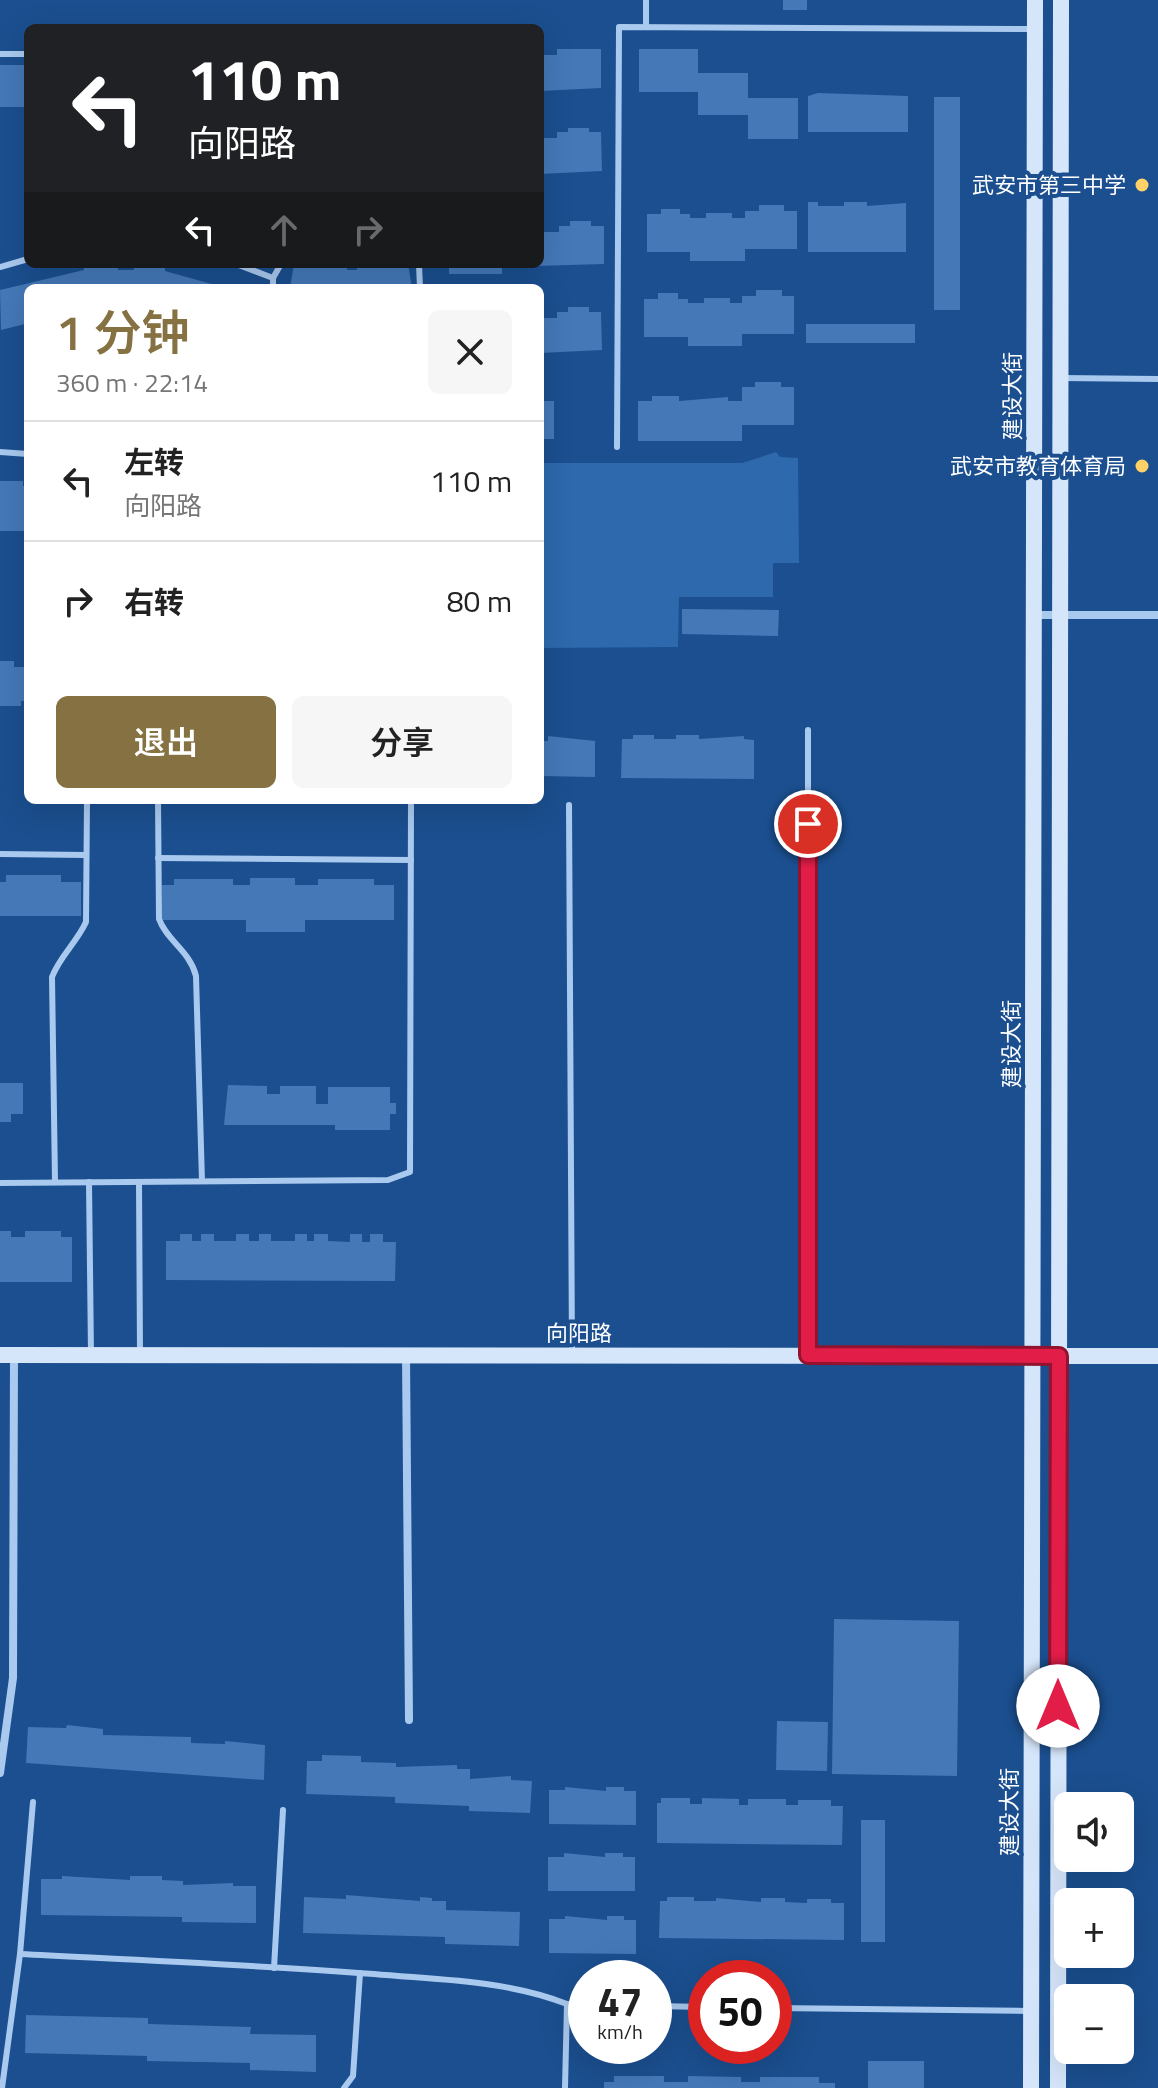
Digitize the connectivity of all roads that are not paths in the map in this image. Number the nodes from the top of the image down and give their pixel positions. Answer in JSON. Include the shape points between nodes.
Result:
{"nodes":[{"id":1,"x":646,"y":0,"type":"edge"},
{"id":2,"x":1035,"y":0,"type":"edge"},
{"id":3,"x":1061,"y":0,"type":"edge"},
{"id":4,"x":646,"y":27,"type":"junction"},
{"id":5,"x":1035,"y":29,"type":"junction"},
{"id":6,"x":0,"y":54,"type":"edge"},
{"id":7,"x":24,"y":54,"type":"edge"},
{"id":8,"x":24,"y":260,"type":"edge"},
{"id":9,"x":0,"y":267,"type":"edge"},
{"id":10,"x":247,"y":268,"type":"edge"},
{"id":11,"x":279,"y":268,"type":"edge"},
{"id":12,"x":273,"y":278,"type":"junction"},
{"id":13,"x":273,"y":284,"type":"edge"},
{"id":14,"x":1061,"y":378,"type":"junction"},
{"id":15,"x":1158,"y":379,"type":"edge"},
{"id":16,"x":617,"y":447,"type":"dead end"},
{"id":17,"x":0,"y":452,"type":"edge"},
{"id":18,"x":24,"y":454,"type":"edge"},
{"id":19,"x":1034,"y":615,"type":"junction"},
{"id":20,"x":1060,"y":615,"type":"junction"},
{"id":21,"x":1158,"y":615,"type":"edge"},
{"id":22,"x":808,"y":730,"type":"dead end"},
{"id":23,"x":87,"y":804,"type":"edge"},
{"id":24,"x":158,"y":804,"type":"edge"},
{"id":25,"x":411,"y":804,"type":"edge"},
{"id":26,"x":569,"y":805,"type":"dead end"},
{"id":27,"x":0,"y":854,"type":"edge"},
{"id":28,"x":86,"y":855,"type":"junction"},
{"id":29,"x":158,"y":858,"type":"junction"},
{"id":30,"x":411,"y":860,"type":"junction"},
{"id":31,"x":202,"y":1181,"type":"junction"},
{"id":32,"x":55,"y":1182,"type":"junction"},
{"id":33,"x":89,"y":1182,"type":"junction"},
{"id":34,"x":139,"y":1182,"type":"junction"},
{"id":35,"x":0,"y":1183,"type":"edge"},
{"id":36,"x":7,"y":1355,"type":"edge"},
{"id":37,"x":91,"y":1355,"type":"junction"},
{"id":38,"x":140,"y":1355,"type":"junction"},
{"id":39,"x":406,"y":1355,"type":"junction"},
{"id":40,"x":572,"y":1355,"type":"junction"},
{"id":41,"x":808,"y":1355,"type":"junction"},
{"id":42,"x":1032,"y":1356,"type":"junction"},
{"id":43,"x":1059,"y":1356,"type":"junction"},
{"id":44,"x":1158,"y":1356,"type":"edge"},
{"id":45,"x":409,"y":1720,"type":"dead end"},
{"id":46,"x":0,"y":1773,"type":"edge"},
{"id":47,"x":33,"y":1802,"type":"dead end"},
{"id":48,"x":283,"y":1810,"type":"dead end"},
{"id":49,"x":20,"y":1954,"type":"junction"},
{"id":50,"x":274,"y":1968,"type":"junction"},
{"id":51,"x":360,"y":1973,"type":"junction"},
{"id":52,"x":567,"y":2004,"type":"joint"},
{"id":53,"x":792,"y":2008,"type":"edge"},
{"id":54,"x":1031,"y":2011,"type":"junction"},
{"id":55,"x":2,"y":2088,"type":"edge"},
{"id":56,"x":344,"y":2088,"type":"edge"},
{"id":57,"x":565,"y":2088,"type":"edge"},
{"id":58,"x":1031,"y":2088,"type":"edge"},
{"id":59,"x":1058,"y":2088,"type":"edge"}],
"edges":[{"from":1,"to":4,"type":"lane"},
{"from":2,"to":5,"type":"main road","name":"建设大街"},
{"from":3,"to":14,"type":"main road"},
{"from":4,"to":5,"type":"lane"},
{"from":4,"to":16,"type":"lane","via":[[619,27]]},
{"from":5,"to":19,"type":"main road","name":"建设大街"},
{"from":6,"to":7,"type":"lane"},
{"from":8,"to":9,"type":"lane"},
{"from":10,"to":12,"type":"lane"},
{"from":11,"to":12,"type":"lane"},
{"from":12,"to":13,"type":"lane"},
{"from":14,"to":15,"type":"lane"},
{"from":14,"to":20,"type":"main road"},
{"from":17,"to":18,"type":"lane"},
{"from":19,"to":20,"type":"street"},
{"from":19,"to":42,"type":"main road","name":"建设大街"},
{"from":20,"to":21,"type":"street"},
{"from":20,"to":43,"type":"main road"},
{"from":22,"to":41,"type":"lane"},
{"from":23,"to":28,"type":"lane"},
{"from":24,"to":29,"type":"lane"},
{"from":25,"to":30,"type":"lane"},
{"from":26,"to":40,"type":"lane"},
{"from":27,"to":28,"type":"lane"},
{"from":28,"to":32,"type":"lane","via":[[86,922],[52,977]]},
{"from":29,"to":30,"type":"lane"},
{"from":29,"to":31,"type":"lane","via":[[159,919],[192,961],[196,976]]},
{"from":30,"to":31,"type":"lane","via":[[410,1172],[388,1180]]},
{"from":31,"to":34,"type":"lane"},
{"from":32,"to":33,"type":"lane"},
{"from":32,"to":35,"type":"lane"},
{"from":33,"to":34,"type":"lane"},
{"from":33,"to":37,"type":"lane"},
{"from":34,"to":38,"type":"lane"},
{"from":36,"to":37,"type":"main road","name":"向阳路"},
{"from":36,"to":46,"type":"street","via":[[13,1678]]},
{"from":37,"to":38,"type":"main road","name":"向阳路"},
{"from":38,"to":39,"type":"main road","name":"向阳路"},
{"from":39,"to":40,"type":"main road","name":"向阳路"},
{"from":39,"to":45,"type":"street"},
{"from":40,"to":41,"type":"main road","name":"向阳路"},
{"from":41,"to":42,"type":"main road","name":"向阳路"},
{"from":42,"to":43,"type":"main road","name":"向阳路"},
{"from":42,"to":54,"type":"main road","name":"建设大街"},
{"from":43,"to":44,"type":"main road","name":"向阳路"},
{"from":43,"to":59,"type":"main road"},
{"from":47,"to":49,"type":"lane"},
{"from":48,"to":50,"type":"lane"},
{"from":49,"to":50,"type":"lane"},
{"from":49,"to":55,"type":"lane"},
{"from":50,"to":51,"type":"lane"},
{"from":51,"to":52,"type":"lane","via":[[500,1984]]},
{"from":51,"to":56,"type":"lane","via":[[353,2076]]},
{"from":52,"to":57,"type":"lane"},
{"from":53,"to":54,"type":"lane"},
{"from":54,"to":58,"type":"main road","name":"建设大街"}]}
